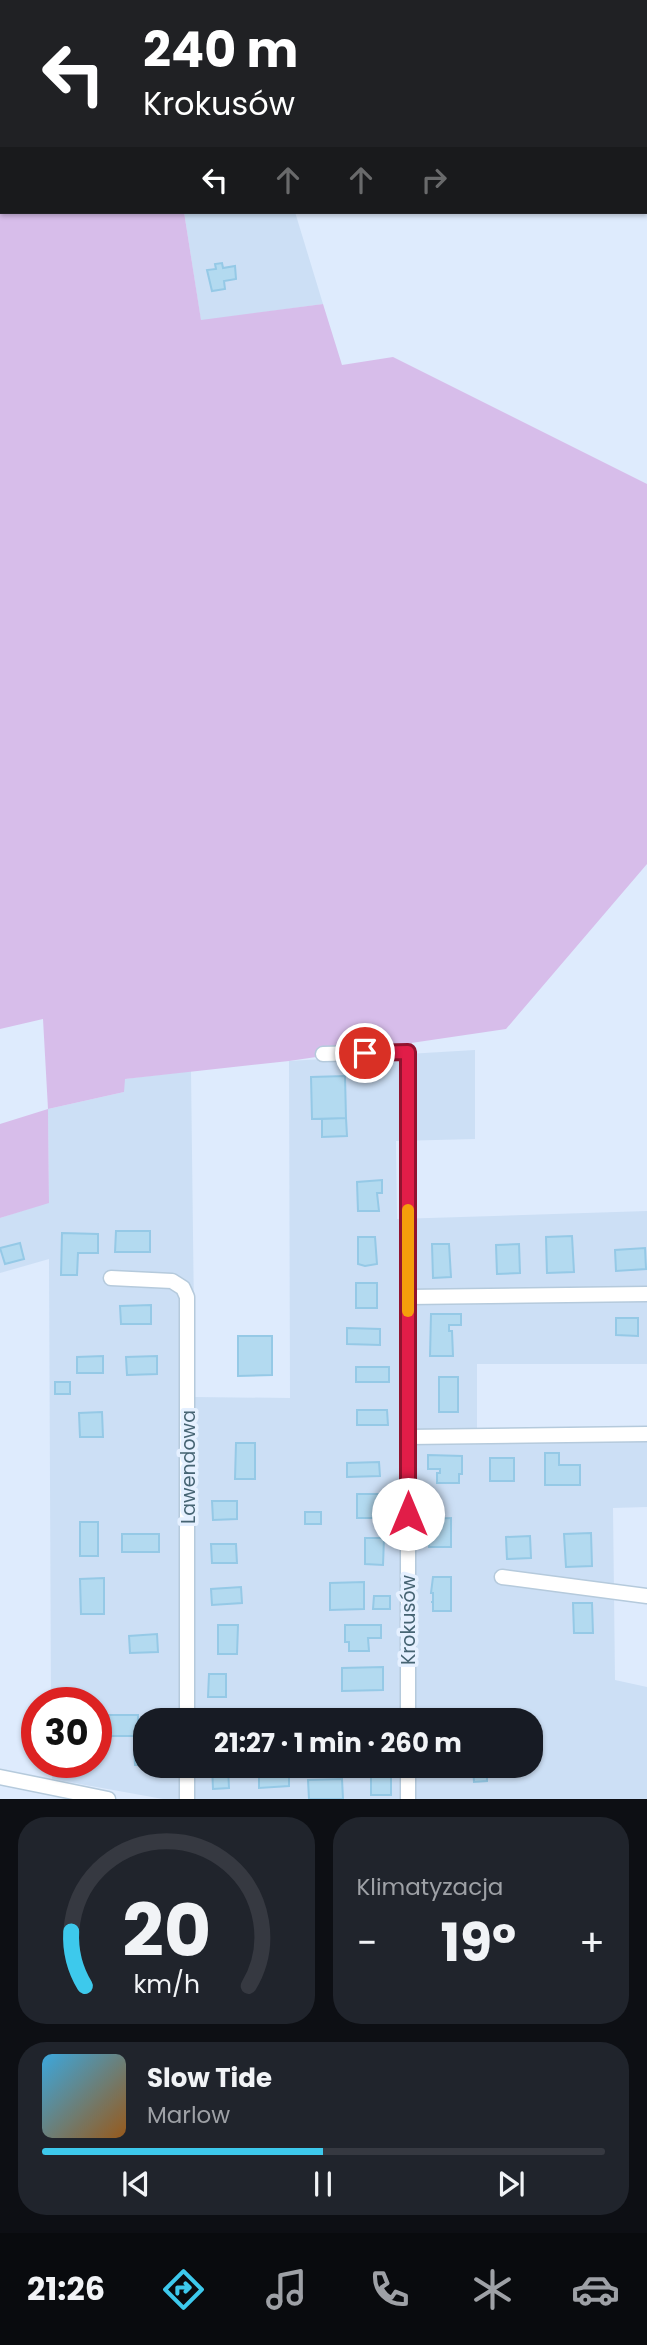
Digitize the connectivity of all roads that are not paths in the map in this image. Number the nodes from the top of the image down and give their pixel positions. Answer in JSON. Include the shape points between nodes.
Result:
{"nodes":[{"id":1,"x":323,"y":1054,"type":"dead end"},
{"id":2,"x":111,"y":1278,"type":"dead end"},
{"id":3,"x":647,"y":1294,"type":"edge"},
{"id":4,"x":408,"y":1297,"type":"junction"},
{"id":5,"x":647,"y":1434,"type":"edge"},
{"id":6,"x":408,"y":1437,"type":"junction"},
{"id":7,"x":502,"y":1577,"type":"dead end"},
{"id":8,"x":647,"y":1596,"type":"edge"},
{"id":9,"x":187,"y":1708,"type":"edge"},
{"id":10,"x":408,"y":1708,"type":"edge"},
{"id":11,"x":0,"y":1777,"type":"edge"},
{"id":12,"x":187,"y":1778,"type":"edge"},
{"id":13,"x":408,"y":1778,"type":"edge"},
{"id":14,"x":100,"y":1798,"type":"edge"},
{"id":15,"x":187,"y":1799,"type":"edge"},
{"id":16,"x":408,"y":1799,"type":"edge"}],
"edges":[{"from":1,"to":4,"type":"street","name":"Krokusów","via":[[408,1052]]},
{"from":2,"to":9,"type":"street","name":"Lawendowa","via":[[172,1282],[183,1288],[187,1297]]},
{"from":3,"to":4,"type":"street"},
{"from":4,"to":6,"type":"street","name":"Krokusów"},
{"from":5,"to":6,"type":"street"},
{"from":6,"to":10,"type":"street","name":"Krokusów"},
{"from":7,"to":8,"type":"street"},
{"from":11,"to":14,"type":"street"},
{"from":12,"to":15,"type":"street"},
{"from":13,"to":16,"type":"street"}]}
